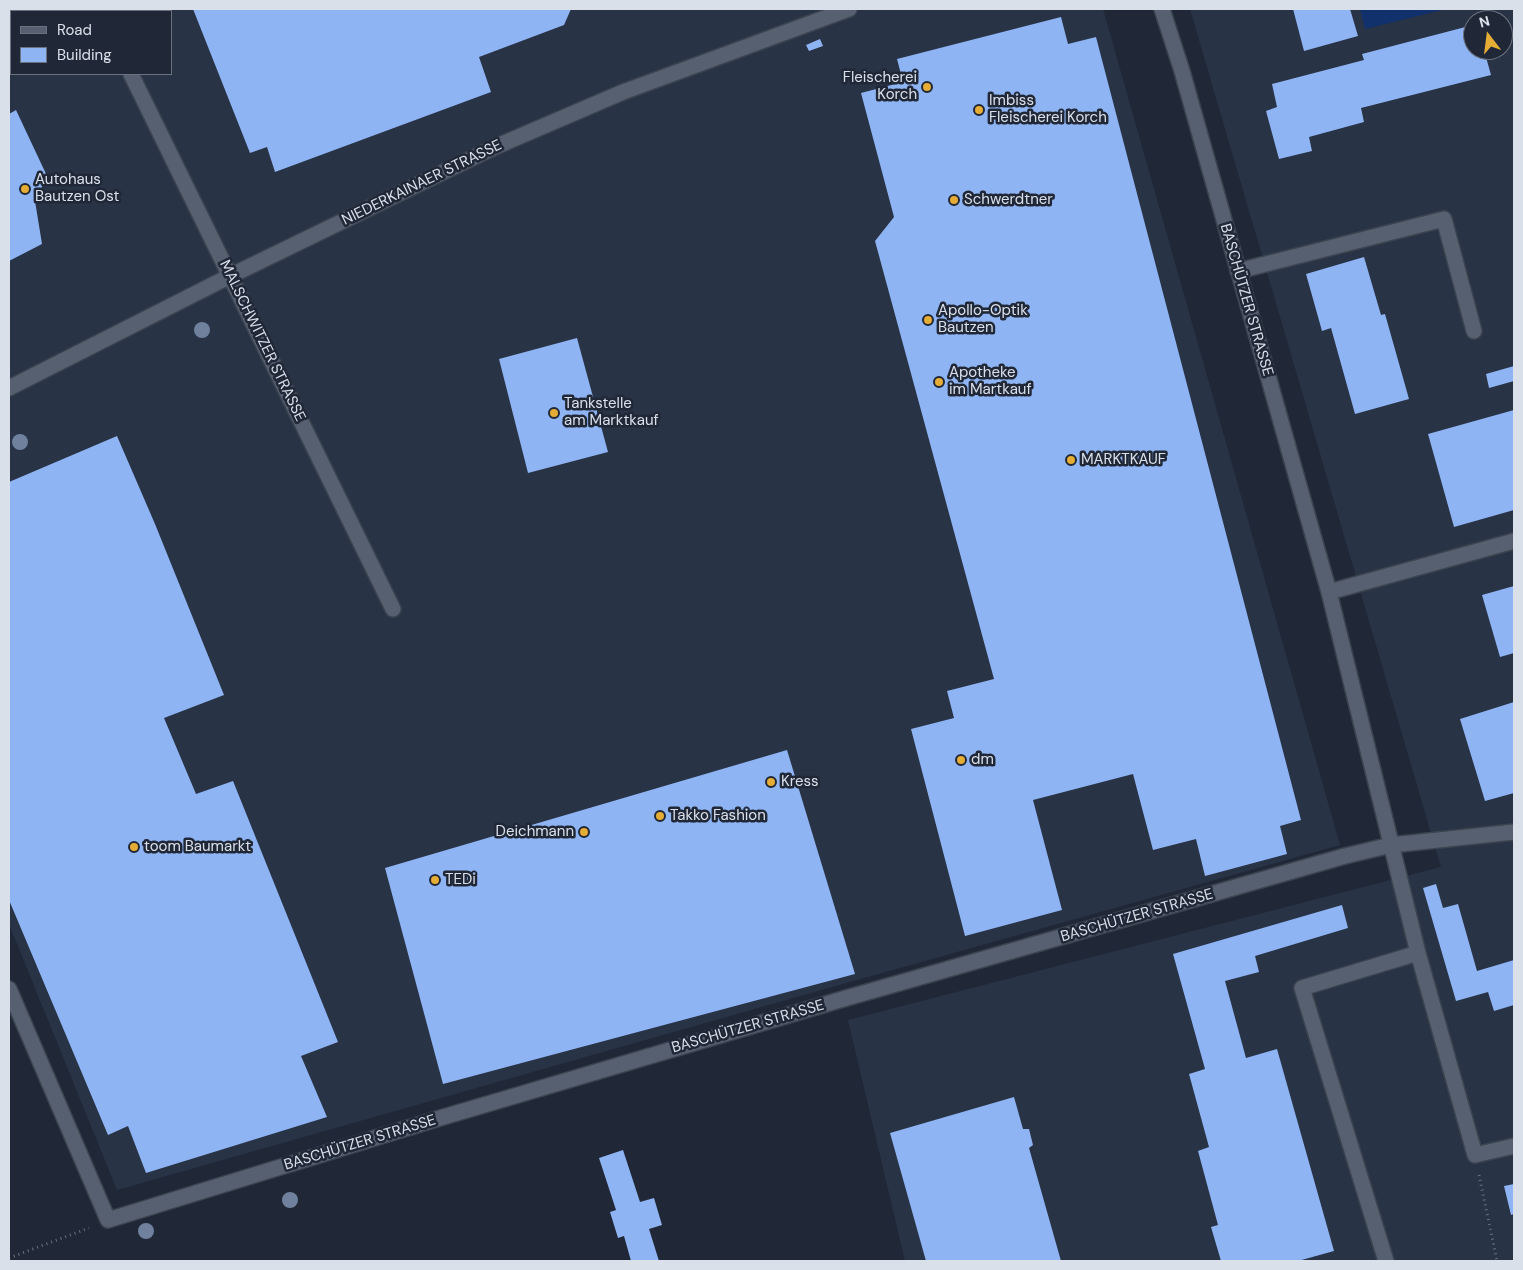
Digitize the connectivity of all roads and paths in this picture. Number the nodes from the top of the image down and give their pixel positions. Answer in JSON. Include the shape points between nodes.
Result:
{"nodes":[{"id":1,"x":849,"y":9,"type":"edge"},
{"id":2,"x":1162,"y":9,"type":"edge"},
{"id":3,"x":131,"y":75,"type":"edge"},
{"id":4,"x":1238,"y":271,"type":"junction"},
{"id":5,"x":230,"y":276,"type":"junction"},
{"id":6,"x":1474,"y":331,"type":"dead end"},
{"id":7,"x":9,"y":388,"type":"edge"},
{"id":8,"x":1514,"y":541,"type":"edge"},
{"id":9,"x":1329,"y":592,"type":"junction"},
{"id":10,"x":392,"y":609,"type":"dead end"},
{"id":11,"x":1514,"y":832,"type":"edge"},
{"id":12,"x":1391,"y":845,"type":"junction"},
{"id":13,"x":1418,"y":953,"type":"junction"},
{"id":14,"x":9,"y":990,"type":"edge"},
{"id":15,"x":1514,"y":1146,"type":"edge"},
{"id":16,"x":1475,"y":1155,"type":"junction"},
{"id":17,"x":108,"y":1220,"type":"junction"},
{"id":18,"x":9,"y":1258,"type":"edge"},
{"id":19,"x":1386,"y":1261,"type":"edge"},
{"id":20,"x":1497,"y":1261,"type":"edge"}],
"edges":[{"from":1,"to":5,"type":"street","name":"NIEDERKAINAER STRASSE","via":[[623,92],[504,143]]},
{"from":2,"to":4,"type":"street","name":"BASCHÜTZER STRASSE"},
{"from":3,"to":5,"type":"street","name":"MALSCHWITZER STRASSE"},
{"from":4,"to":6,"type":"street","via":[[1444,219]]},
{"from":4,"to":9,"type":"street","name":"BASCHÜTZER STRASSE"},
{"from":5,"to":7,"type":"street","name":"NIEDERKAINAER STRASSE"},
{"from":5,"to":10,"type":"street","name":"MALSCHWITZER STRASSE"},
{"from":8,"to":9,"type":"street"},
{"from":9,"to":12,"type":"street","name":"BASCHÜTZER STRASSE"},
{"from":11,"to":12,"type":"street"},
{"from":12,"to":13,"type":"street","name":"BASCHÜTZER STRASSE"},
{"from":12,"to":17,"type":"street","name":"BASCHÜTZER STRASSE","via":[[843,999]]},
{"from":13,"to":16,"type":"street","name":"BASCHÜTZER STRASSE"},
{"from":13,"to":19,"type":"street","via":[[1302,988]]},
{"from":14,"to":17,"type":"street"},
{"from":15,"to":16,"type":"street"},
{"from":16,"to":20,"type":"path"},
{"from":17,"to":18,"type":"path"}]}
